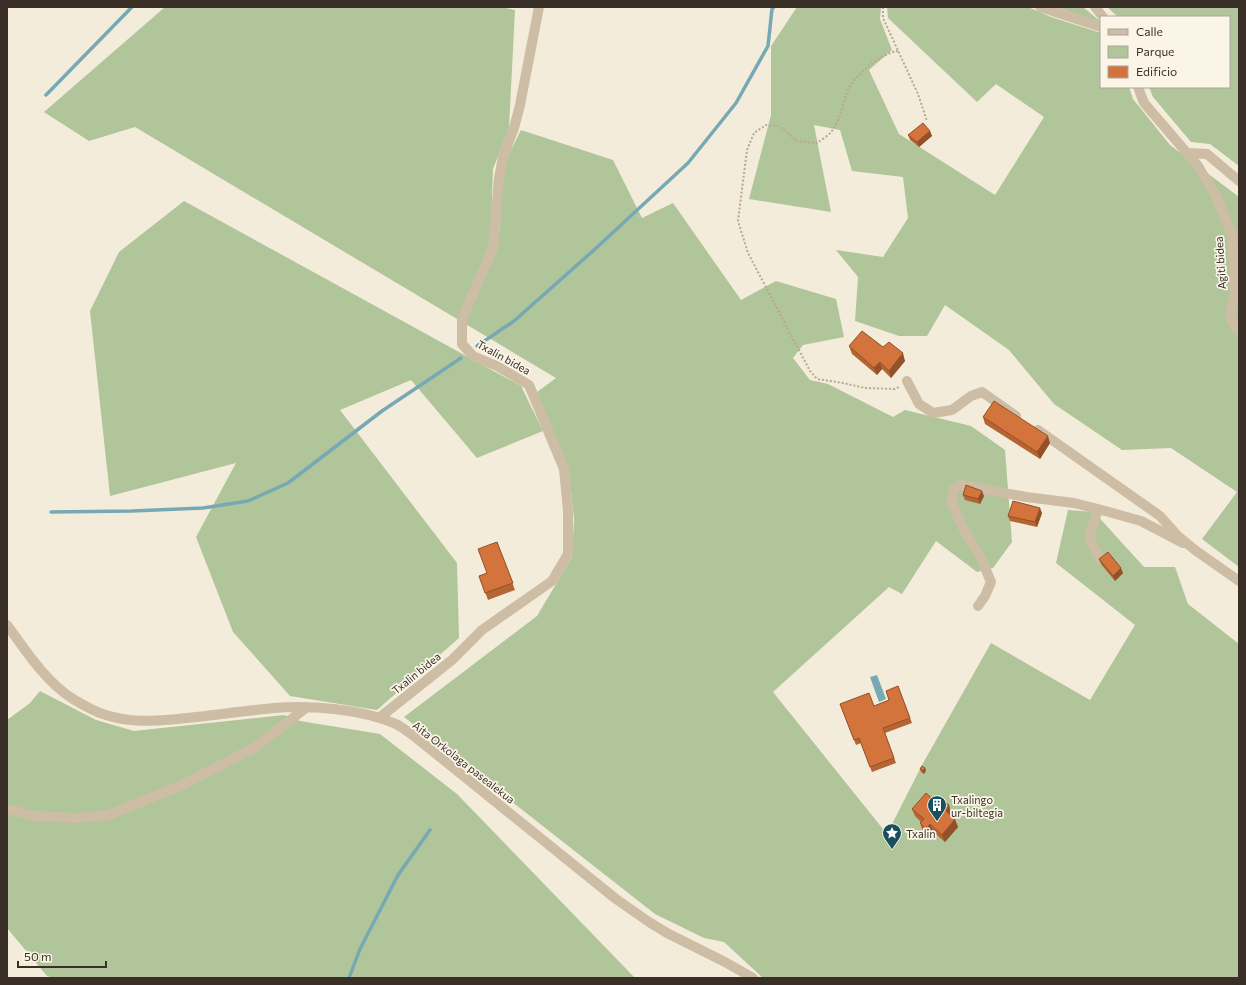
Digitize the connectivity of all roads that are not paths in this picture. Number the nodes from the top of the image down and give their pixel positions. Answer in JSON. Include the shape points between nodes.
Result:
{"nodes":[{"id":1,"x":540,"y":7,"type":"edge"},
{"id":2,"x":1040,"y":7,"type":"edge"},
{"id":3,"x":1095,"y":7,"type":"edge"},
{"id":4,"x":1102,"y":16,"type":"edge"},
{"id":5,"x":1100,"y":27,"type":"edge"},
{"id":6,"x":1138,"y":88,"type":"edge"},
{"id":7,"x":1187,"y":153,"type":"junction"},
{"id":8,"x":1239,"y":181,"type":"edge"},
{"id":9,"x":1239,"y":332,"type":"edge"},
{"id":10,"x":907,"y":381,"type":"road end"},
{"id":11,"x":1098,"y":509,"type":"junction"},
{"id":12,"x":1195,"y":550,"type":"junction"},
{"id":13,"x":1100,"y":559,"type":"edge"},
{"id":14,"x":1239,"y":581,"type":"edge"},
{"id":15,"x":978,"y":606,"type":"dead end"},
{"id":16,"x":7,"y":625,"type":"edge"},
{"id":17,"x":306,"y":707,"type":"junction"},
{"id":18,"x":379,"y":718,"type":"junction"},
{"id":19,"x":7,"y":809,"type":"edge"},
{"id":20,"x":753,"y":978,"type":"edge"}],
"edges":[{"from":1,"to":18,"type":"street","name":"Txalin bidea","via":[[520,105],[503,157],[493,248],[462,319],[462,344],[473,356],[498,366],[529,385],[564,470],[568,511],[568,554],[552,581],[482,630],[452,660]]},
{"from":2,"to":5,"type":"street"},
{"from":3,"to":4,"type":"street"},
{"from":6,"to":7,"type":"street","name":"Agiti bidea","via":[[1144,103]]},
{"from":7,"to":8,"type":"street","via":[[1207,154]]},
{"from":7,"to":9,"type":"street","name":"Agiti bidea","via":[[1216,196],[1232,235],[1235,290],[1230,318]]},
{"from":10,"to":12,"type":"street","via":[[919,404],[933,413],[952,410],[971,396],[982,392],[1160,516]]},
{"from":11,"to":12,"type":"street","via":[[1141,521]]},
{"from":11,"to":13,"type":"street","via":[[1089,538]]},
{"from":11,"to":15,"type":"street","via":[[960,485],[954,489],[952,501],[991,582]]},
{"from":12,"to":14,"type":"street"},
{"from":16,"to":17,"type":"street","name":"Aita Orkolaga pasealekua","via":[[56,685],[72,698],[105,715],[143,722]]},
{"from":17,"to":18,"type":"street","name":"Aita Orkolaga pasealekua"},
{"from":17,"to":19,"type":"street","via":[[254,748],[180,786],[108,815],[78,818],[35,816]]},
{"from":18,"to":20,"type":"street","name":"Aita Orkolaga pasealekua","via":[[397,725],[414,736],[633,911],[667,933]]}]}
